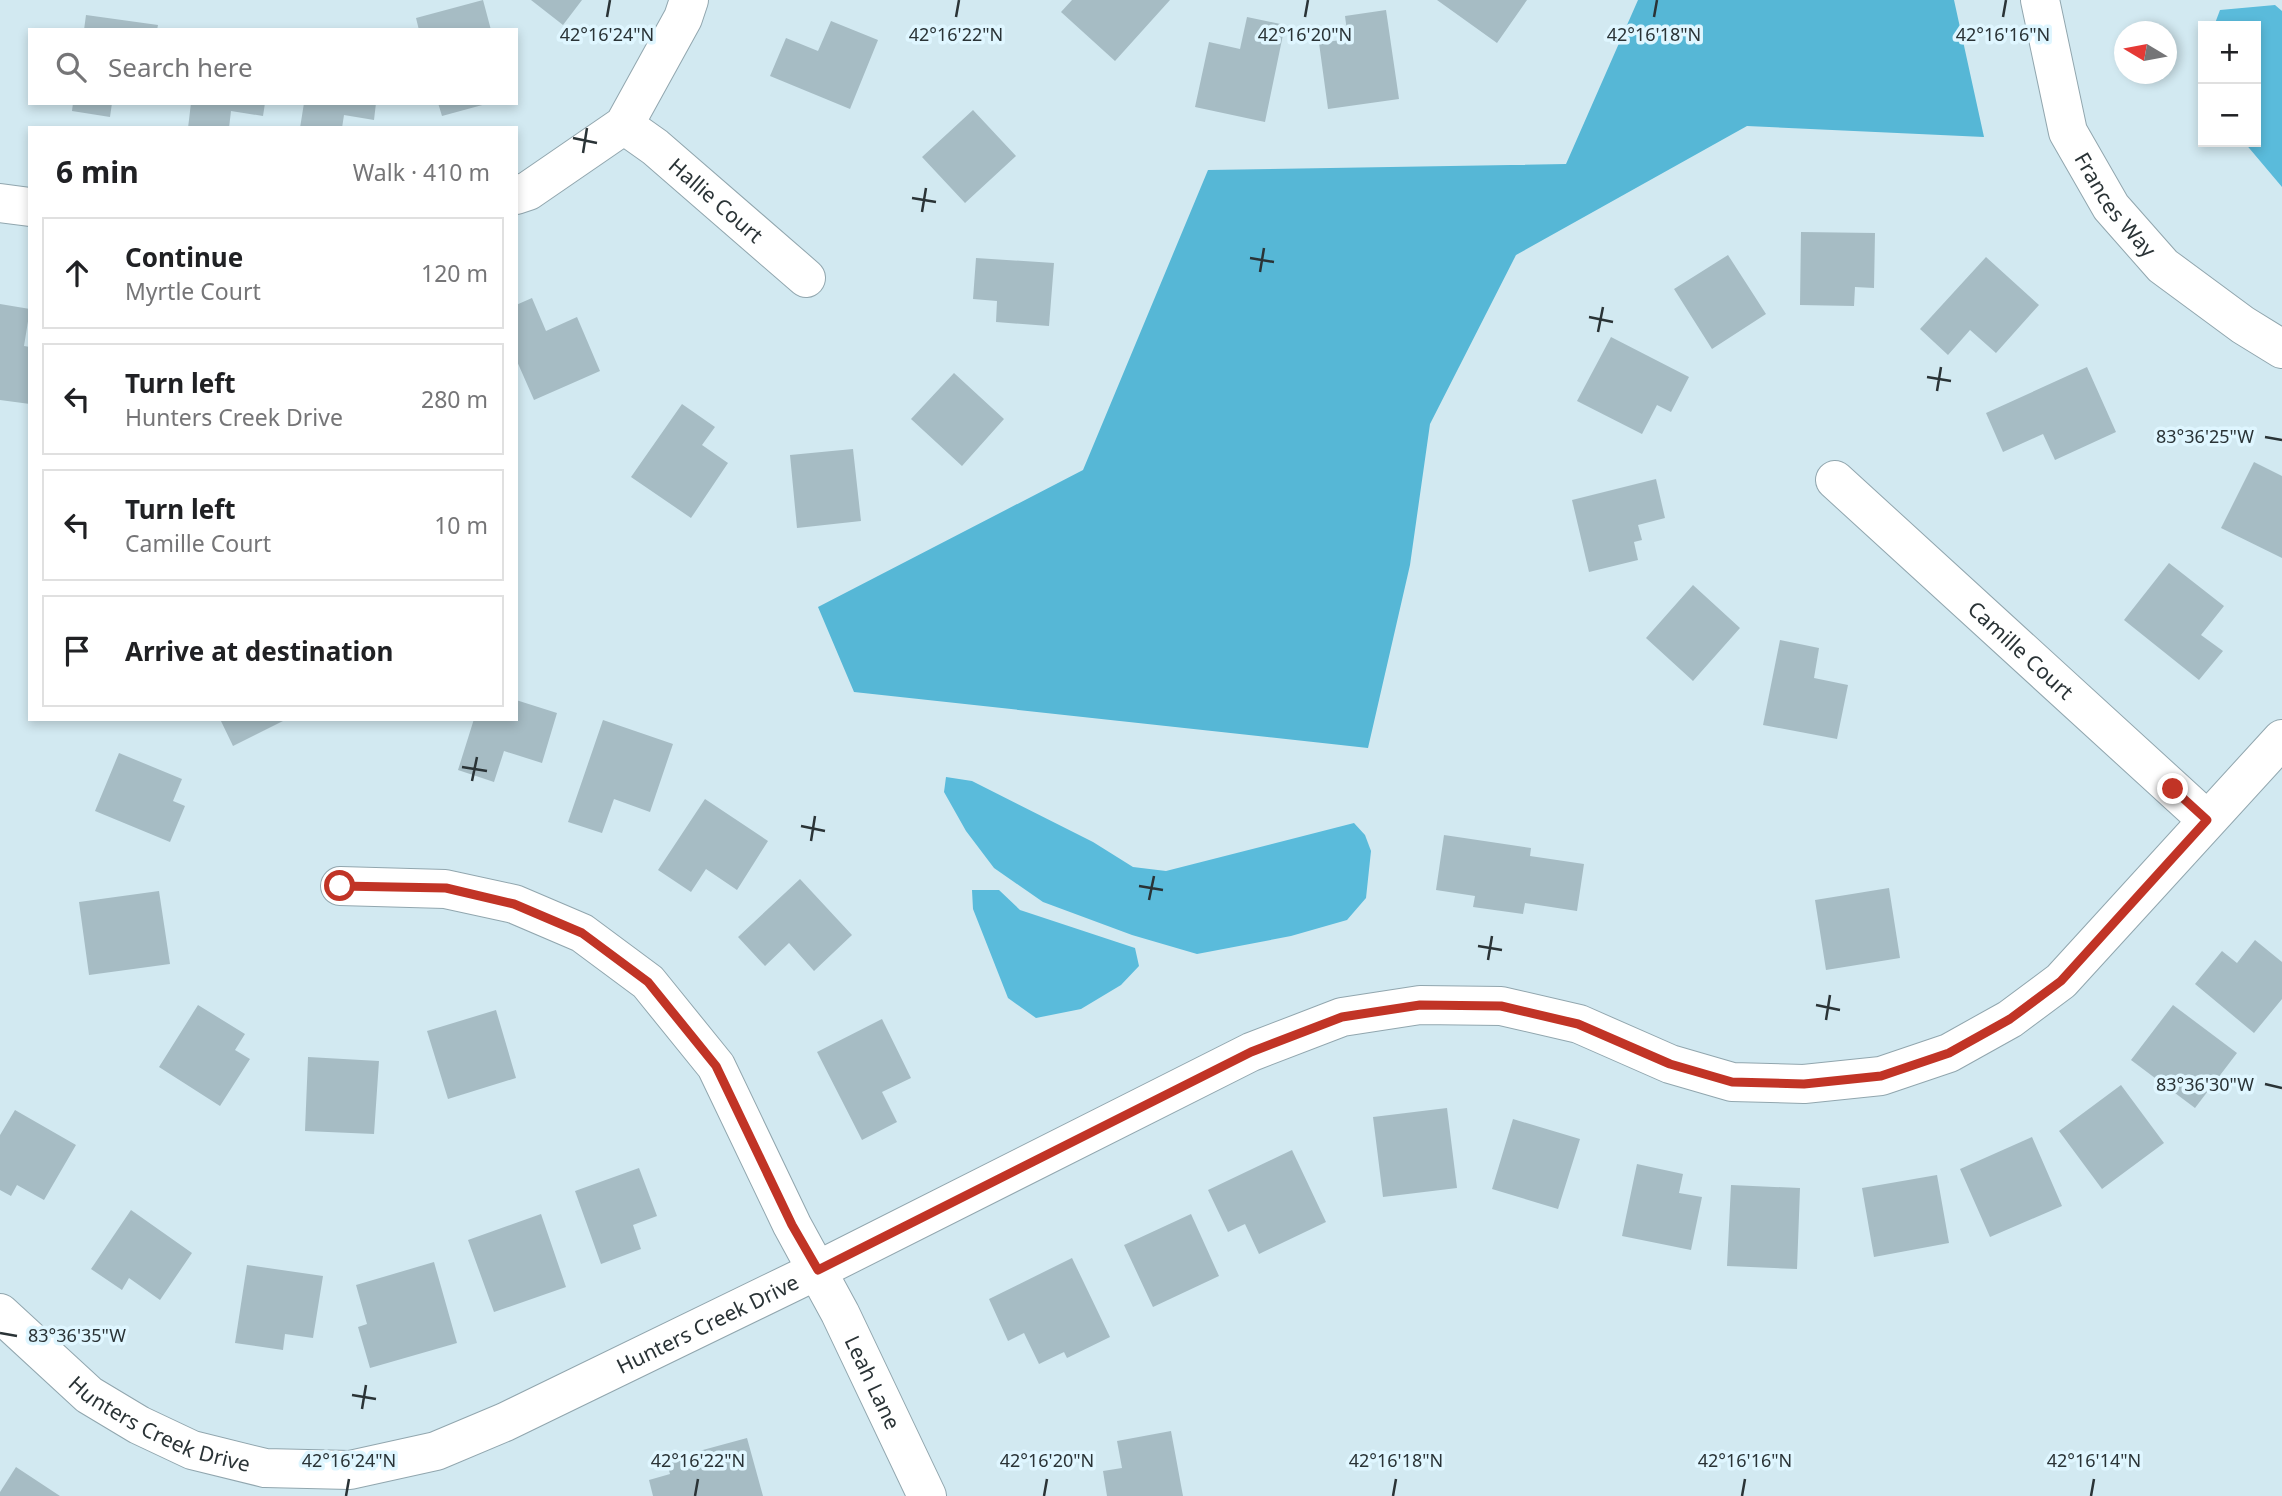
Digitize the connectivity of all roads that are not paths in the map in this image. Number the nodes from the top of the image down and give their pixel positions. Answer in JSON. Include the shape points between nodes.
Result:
{"nodes":[{"id":1,"x":690,"y":0,"type":"edge"},
{"id":2,"x":2040,"y":0,"type":"edge"},
{"id":3,"x":624,"y":125,"type":"junction"},
{"id":4,"x":518,"y":194,"type":"edge"},
{"id":5,"x":0,"y":203,"type":"edge"},
{"id":6,"x":28,"y":207,"type":"edge"},
{"id":7,"x":806,"y":278,"type":"dead end"},
{"id":8,"x":2282,"y":349,"type":"edge"},
{"id":9,"x":1835,"y":480,"type":"dead end"},
{"id":10,"x":2282,"y":739,"type":"edge"},
{"id":11,"x":2207,"y":820,"type":"junction"},
{"id":12,"x":340,"y":886,"type":"dead end"},
{"id":13,"x":818,"y":1270,"type":"junction"},
{"id":14,"x":0,"y":1313,"type":"edge"},
{"id":15,"x":927,"y":1496,"type":"edge"}],
"edges":[{"from":1,"to":3,"type":"street"},
{"from":2,"to":8,"type":"street","name":"Frances Way","via":[[2068,131],[2111,207],[2163,266]]},
{"from":3,"to":4,"type":"street"},
{"from":3,"to":7,"type":"street","name":"Hallie Court"},
{"from":5,"to":6,"type":"street"},
{"from":9,"to":11,"type":"street","name":"Camille Court"},
{"from":10,"to":11,"type":"street","name":"Hunters Creek Drive"},
{"from":11,"to":13,"type":"street","name":"Hunters Creek Drive","via":[[2061,981],[2010,1019],[1949,1053],[1881,1076],[1804,1084],[1732,1082],[1670,1064],[1578,1024],[1501,1006],[1420,1005],[1342,1017],[1251,1052]]},
{"from":12,"to":13,"type":"street","name":"Leah Lane","via":[[446,888],[514,904],[582,933],[648,982],[716,1066]]},
{"from":13,"to":14,"type":"street","name":"Hunters Creek Drive","via":[[505,1422],[436,1451],[350,1470],[265,1468],[192,1450],[89,1395]]},
{"from":13,"to":15,"type":"street","name":"Leah Lane"}]}
